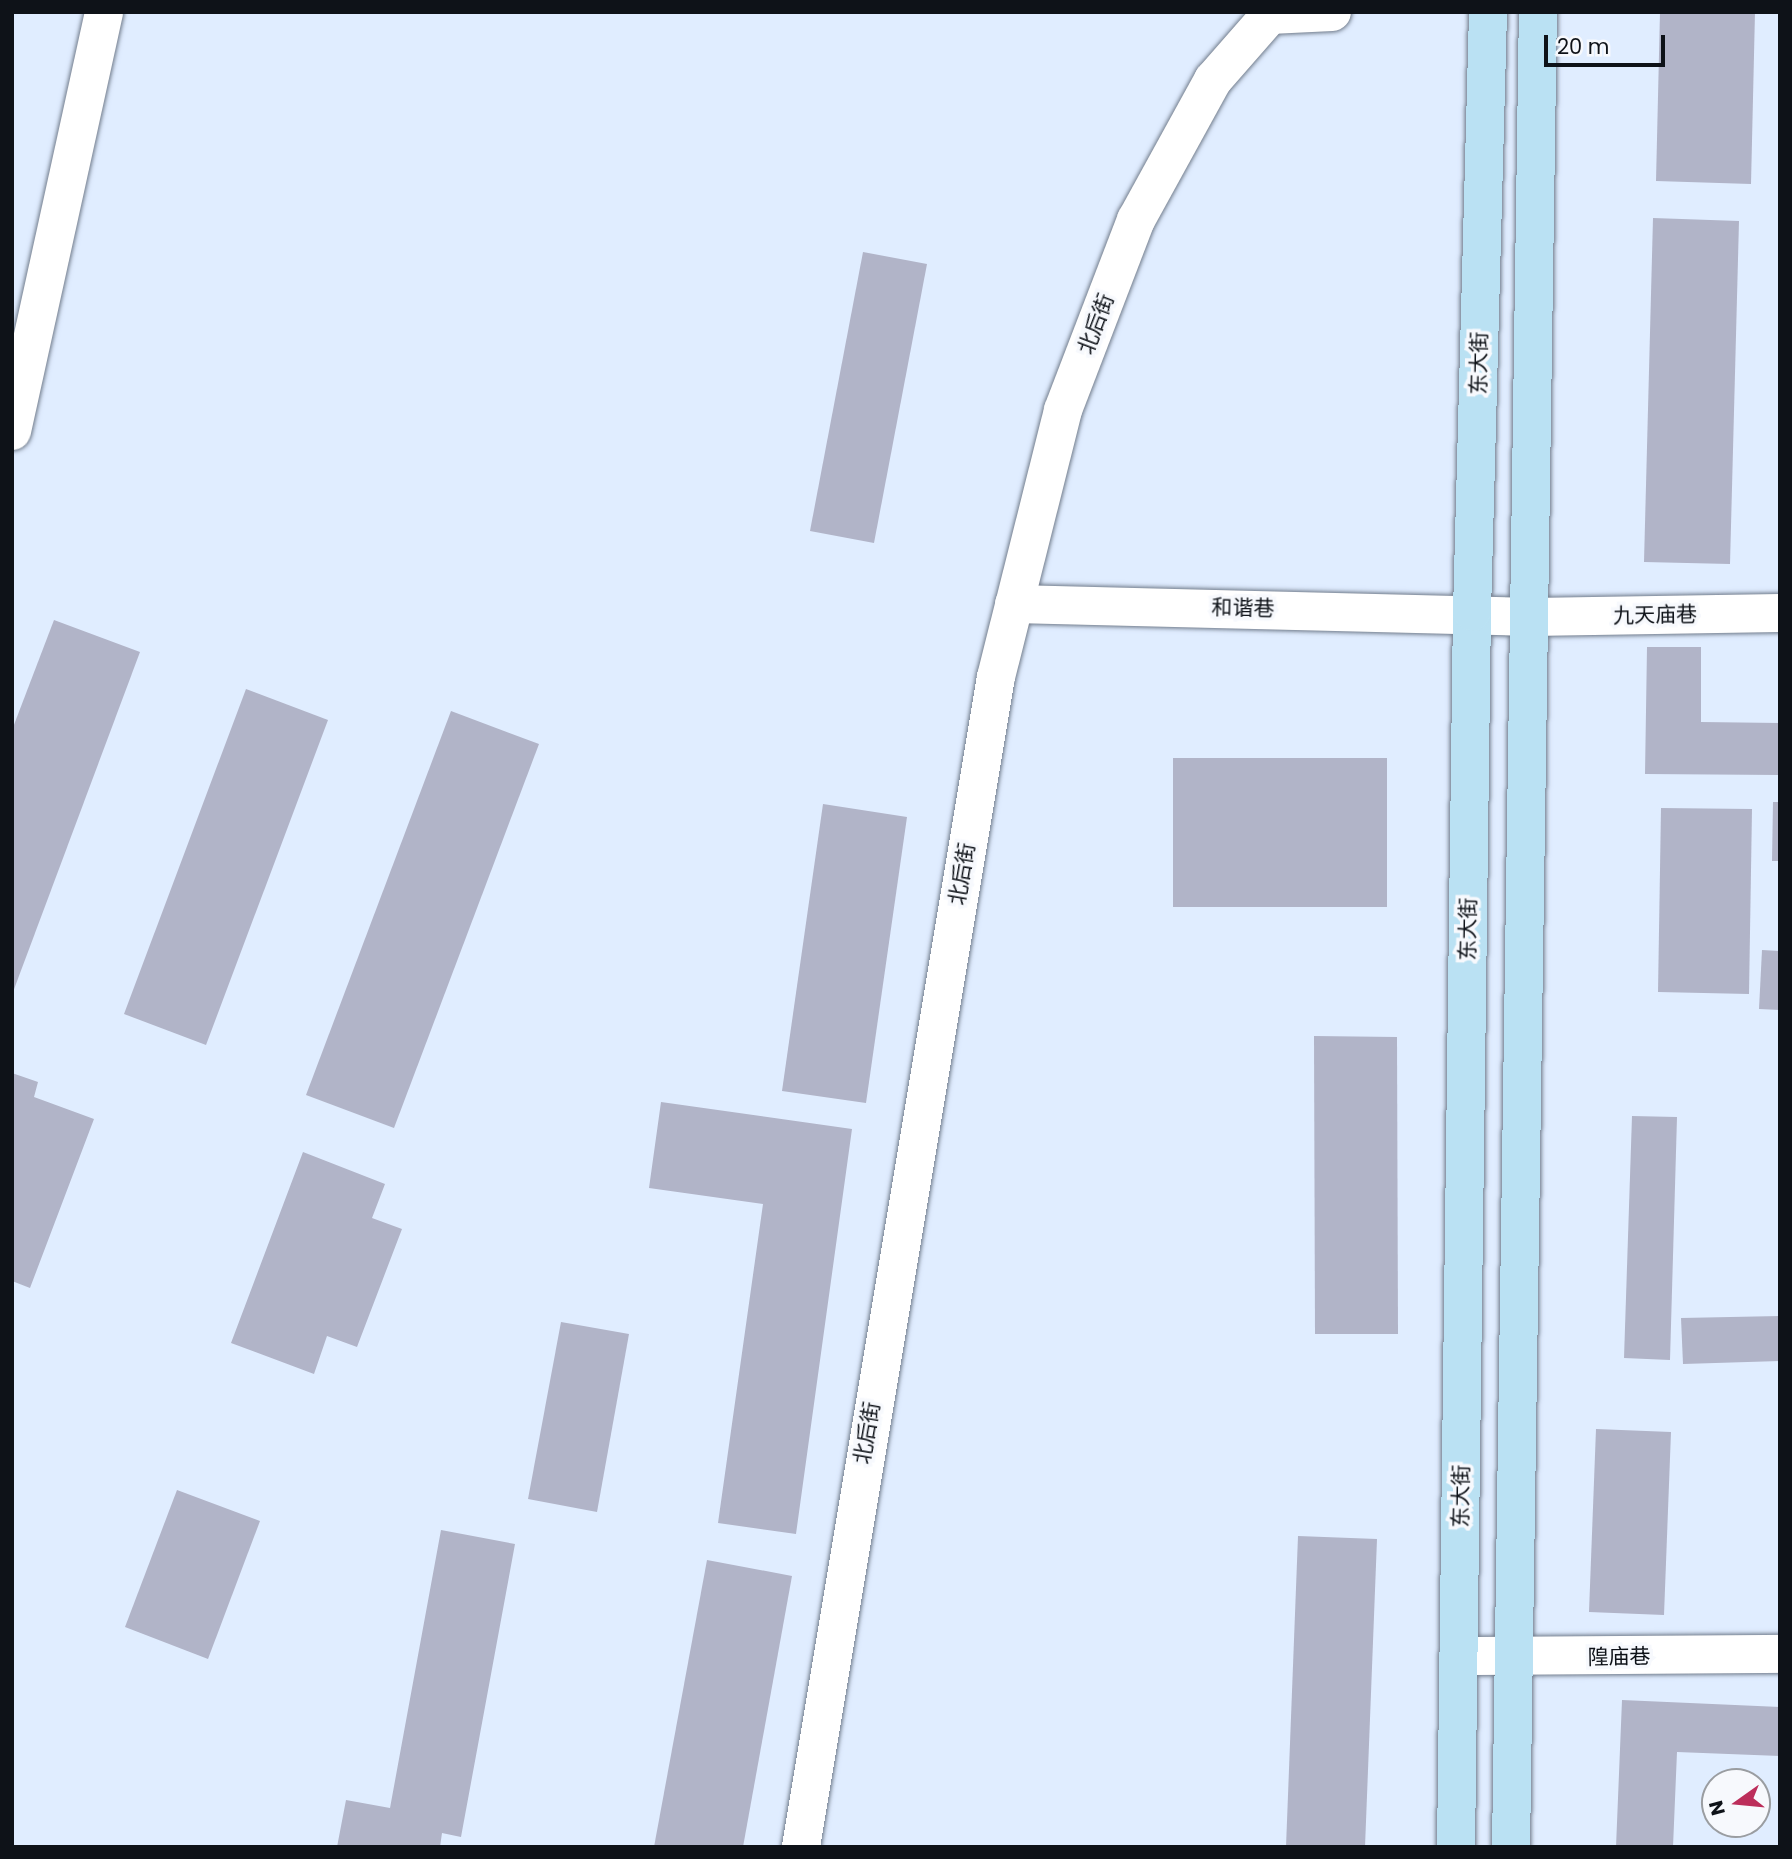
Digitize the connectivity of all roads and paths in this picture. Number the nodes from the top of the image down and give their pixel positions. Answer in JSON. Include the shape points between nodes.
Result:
{"nodes":[{"id":1,"x":104,"y":12,"type":"edge"},
{"id":2,"x":1332,"y":12,"type":"edge"},
{"id":3,"x":1488,"y":12,"type":"edge"},
{"id":4,"x":1538,"y":12,"type":"edge"},
{"id":5,"x":12,"y":432,"type":"edge"},
{"id":6,"x":1014,"y":604,"type":"junction"},
{"id":7,"x":1472,"y":612,"type":"junction"},
{"id":8,"x":1780,"y":613,"type":"edge"},
{"id":9,"x":1531,"y":617,"type":"junction"},
{"id":10,"x":1780,"y":1654,"type":"edge"},
{"id":11,"x":1459,"y":1656,"type":"junction"},
{"id":12,"x":1514,"y":1658,"type":"junction"},
{"id":13,"x":801,"y":1847,"type":"edge"},
{"id":14,"x":1456,"y":1847,"type":"edge"},
{"id":15,"x":1511,"y":1847,"type":"edge"}],
"edges":[{"from":1,"to":5,"type":"street"},
{"from":2,"to":6,"type":"street","name":"北后街","via":[[1270,15],[1213,80],[1136,220],[1063,410]]},
{"from":3,"to":7,"type":"main road","name":"东大街"},
{"from":4,"to":9,"type":"main road"},
{"from":6,"to":7,"type":"street","name":"和谐巷"},
{"from":6,"to":13,"type":"street","name":"北后街","via":[[993,691]]},
{"from":7,"to":9,"type":"street","name":"和谐巷"},
{"from":7,"to":11,"type":"main road","name":"东大街"},
{"from":8,"to":9,"type":"street","name":"九天庙巷"},
{"from":9,"to":12,"type":"main road"},
{"from":10,"to":12,"type":"street","name":"隍庙巷"},
{"from":11,"to":12,"type":"street","name":"隍庙巷"},
{"from":11,"to":14,"type":"main road","name":"东大街"},
{"from":12,"to":15,"type":"main road"}]}
